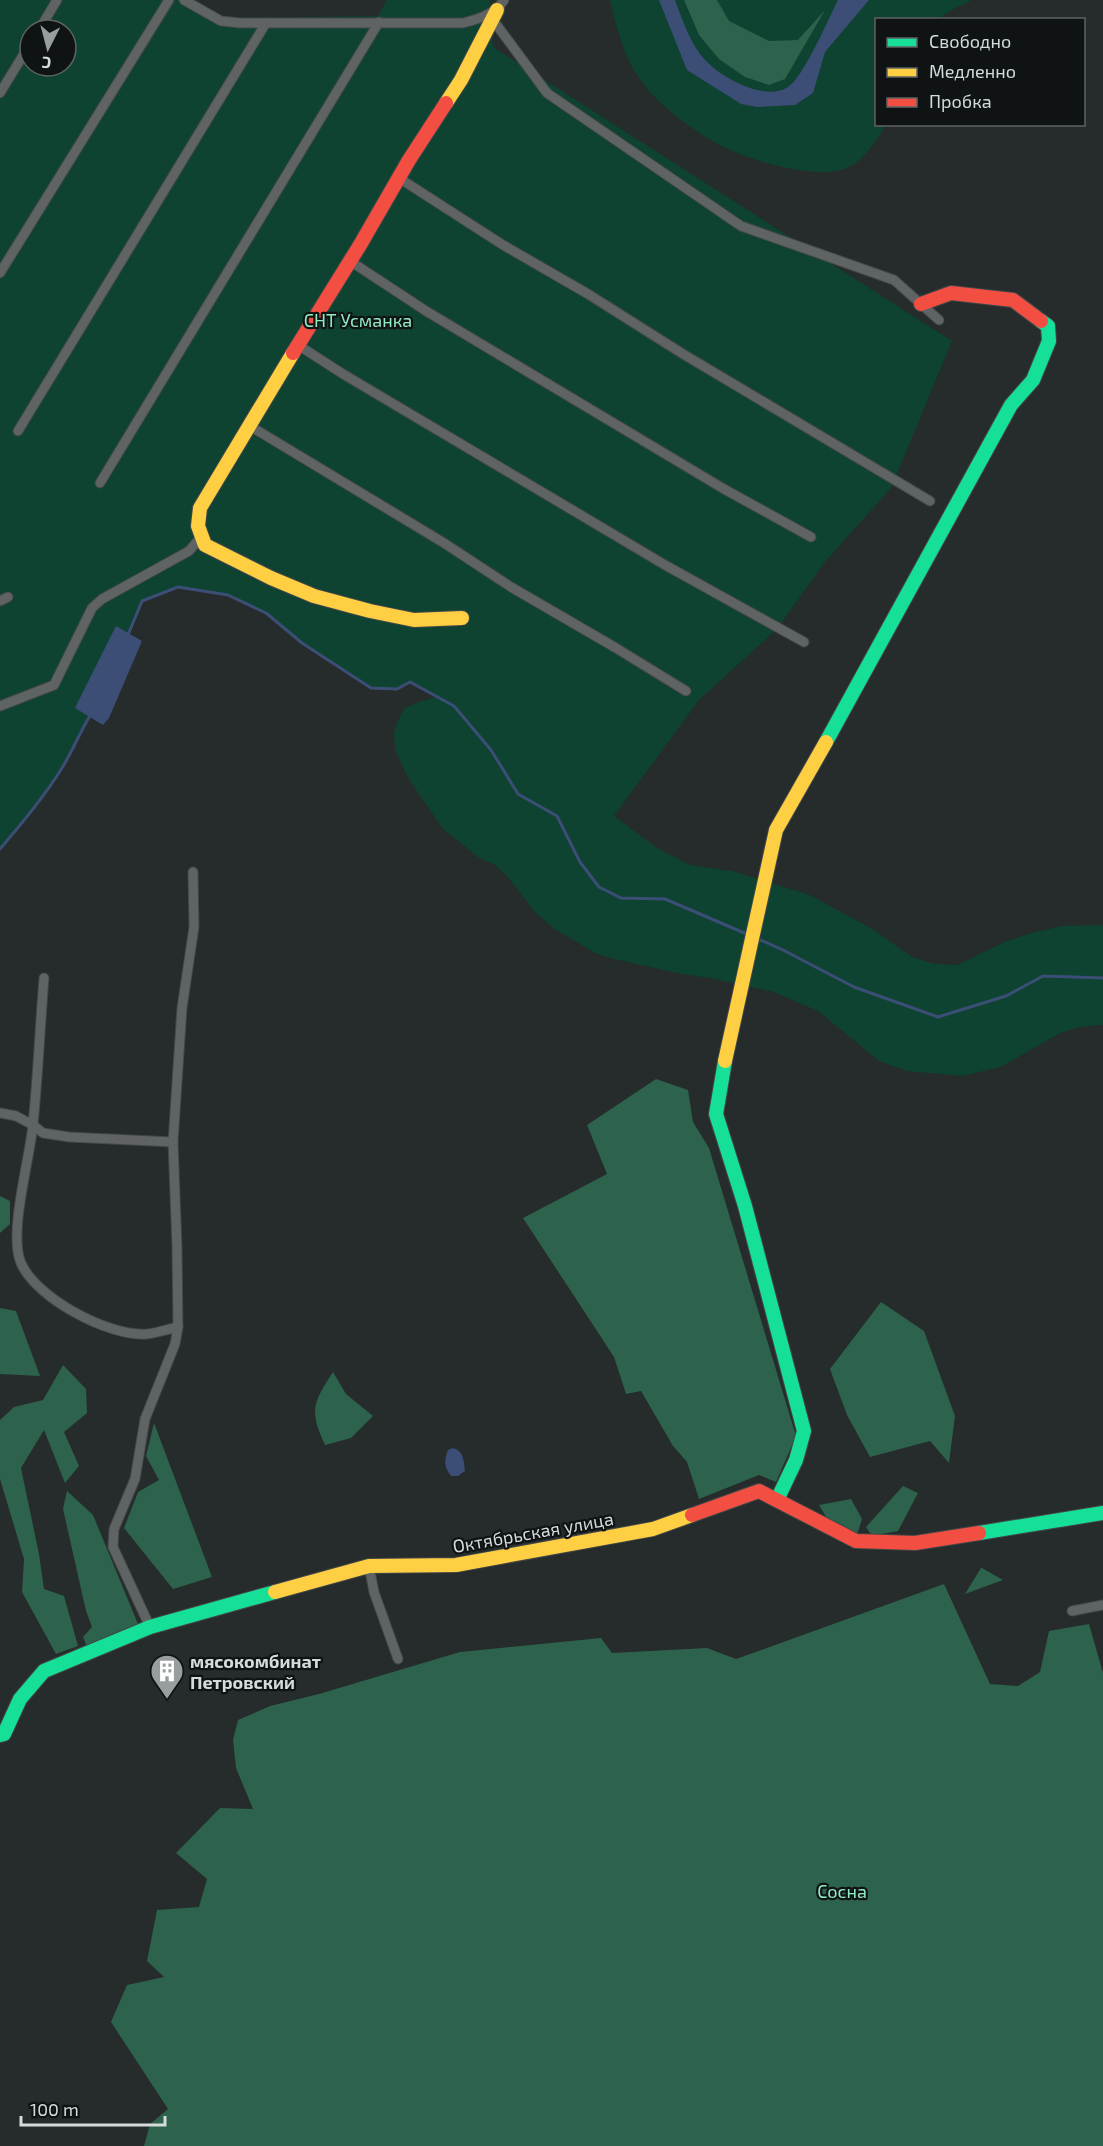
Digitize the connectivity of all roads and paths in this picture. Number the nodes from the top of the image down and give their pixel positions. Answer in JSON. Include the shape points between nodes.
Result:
{"nodes":[{"id":1,"x":57,"y":0,"type":"edge"},
{"id":2,"x":169,"y":0,"type":"edge"},
{"id":3,"x":184,"y":0,"type":"edge"},
{"id":4,"x":495,"y":11,"type":"edge"},
{"id":5,"x":46,"y":18,"type":"edge"},
{"id":6,"x":379,"y":22,"type":"junction"},
{"id":7,"x":266,"y":23,"type":"junction"},
{"id":8,"x":18,"y":64,"type":"edge"},
{"id":9,"x":0,"y":93,"type":"edge"},
{"id":10,"x":399,"y":178,"type":"junction"},
{"id":11,"x":350,"y":261,"type":"junction"},
{"id":12,"x":0,"y":273,"type":"edge"},
{"id":13,"x":921,"y":304,"type":"junction"},
{"id":14,"x":939,"y":320,"type":"dead end"},
{"id":15,"x":298,"y":345,"type":"junction"},
{"id":16,"x":250,"y":426,"type":"junction"},
{"id":17,"x":18,"y":431,"type":"dead end"},
{"id":18,"x":100,"y":483,"type":"dead end"},
{"id":19,"x":930,"y":501,"type":"dead end"},
{"id":20,"x":202,"y":536,"type":"junction"},
{"id":21,"x":811,"y":537,"type":"dead end"},
{"id":22,"x":462,"y":618,"type":"dead end"},
{"id":23,"x":804,"y":642,"type":"dead end"},
{"id":24,"x":686,"y":691,"type":"dead end"},
{"id":25,"x":0,"y":706,"type":"edge"},
{"id":26,"x":193,"y":872,"type":"dead end"},
{"id":27,"x":44,"y":978,"type":"dead end"},
{"id":28,"x":0,"y":1113,"type":"edge"},
{"id":29,"x":33,"y":1125,"type":"junction"},
{"id":30,"x":173,"y":1142,"type":"junction"},
{"id":31,"x":178,"y":1327,"type":"junction"},
{"id":32,"x":777,"y":1500,"type":"junction"},
{"id":33,"x":1103,"y":1513,"type":"edge"},
{"id":34,"x":369,"y":1566,"type":"junction"},
{"id":35,"x":1103,"y":1605,"type":"edge"},
{"id":36,"x":1072,"y":1611,"type":"dead end"},
{"id":37,"x":150,"y":1627,"type":"junction"},
{"id":38,"x":398,"y":1659,"type":"dead end"},
{"id":39,"x":0,"y":1735,"type":"edge"}],
"edges":[{"from":1,"to":5,"type":"street"},
{"from":2,"to":12,"type":"street"},
{"from":3,"to":7,"type":"street","via":[[221,21]]},
{"from":4,"to":6,"type":"street","via":[[463,23]]},
{"from":4,"to":10,"type":"street","via":[[461,80]]},
{"from":4,"to":13,"type":"street","via":[[547,93],[741,226],[894,280]]},
{"from":6,"to":7,"type":"street"},
{"from":6,"to":18,"type":"street"},
{"from":7,"to":17,"type":"street"},
{"from":8,"to":9,"type":"street"},
{"from":10,"to":11,"type":"street"},
{"from":10,"to":19,"type":"street","via":[[503,245]]},
{"from":11,"to":15,"type":"street"},
{"from":11,"to":21,"type":"street","via":[[435,317]]},
{"from":13,"to":14,"type":"street"},
{"from":13,"to":32,"type":"street","via":[[951,294],[1013,300],[1048,326],[1049,341],[1033,380],[1011,405],[776,830],[756,915],[716,1114],[745,1206],[804,1431],[796,1460]]},
{"from":15,"to":16,"type":"street"},
{"from":15,"to":23,"type":"street","via":[[665,565]]},
{"from":16,"to":20,"type":"street","via":[[200,508],[198,526]]},
{"from":16,"to":24,"type":"street"},
{"from":20,"to":22,"type":"street","via":[[205,545],[315,596],[414,620]]},
{"from":20,"to":25,"type":"street","via":[[189,551],[92,608],[54,685]]},
{"from":26,"to":30,"type":"street","via":[[194,927],[182,1008]]},
{"from":27,"to":29,"type":"street"},
{"from":28,"to":29,"type":"street"},
{"from":29,"to":30,"type":"street","via":[[43,1133],[69,1137]]},
{"from":29,"to":31,"type":"street","via":[[15,1236],[21,1263],[34,1281],[76,1315],[116,1331],[146,1334]]},
{"from":30,"to":31,"type":"street"},
{"from":31,"to":37,"type":"street","via":[[145,1419],[135,1479],[114,1529],[112,1547]]},
{"from":32,"to":33,"type":"street","name":"Октябрьская улица","via":[[856,1541],[915,1543]]},
{"from":32,"to":34,"type":"street","name":"Октябрьская улица","via":[[759,1491],[653,1530],[456,1565]]},
{"from":34,"to":37,"type":"street","name":"Октябрьская улица"},
{"from":34,"to":38,"type":"street"},
{"from":35,"to":36,"type":"street"},
{"from":37,"to":39,"type":"street","name":"Октябрьская улица","via":[[44,1671],[20,1699],[4,1734]]}]}
